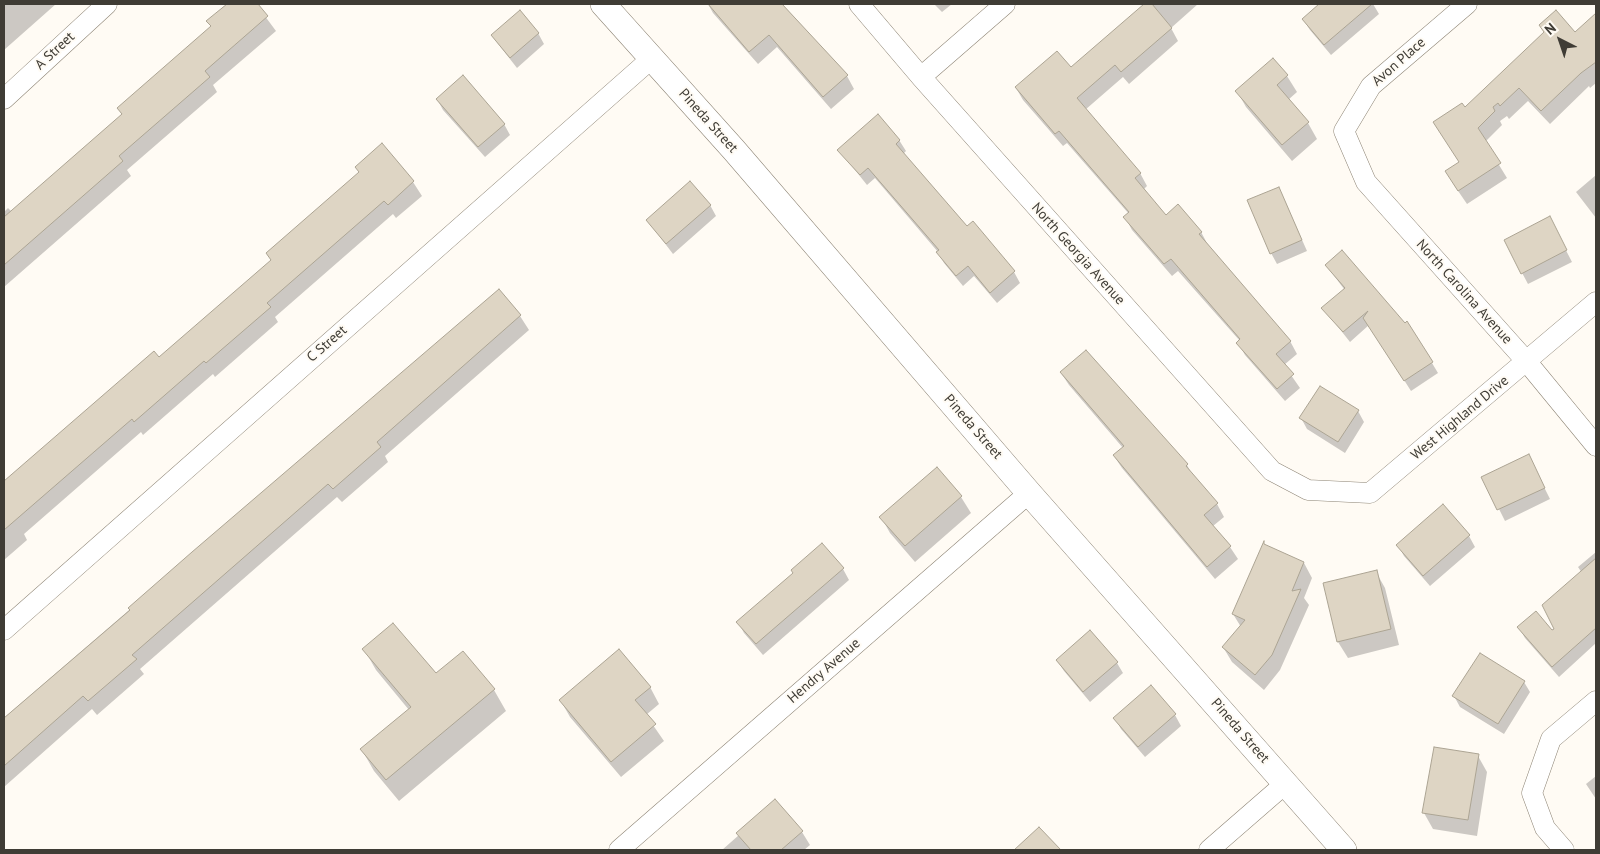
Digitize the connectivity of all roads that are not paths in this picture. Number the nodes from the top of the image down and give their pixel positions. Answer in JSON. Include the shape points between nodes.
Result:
{"nodes":[{"id":1,"x":107,"y":4,"type":"edge"},
{"id":2,"x":603,"y":4,"type":"edge"},
{"id":3,"x":859,"y":4,"type":"edge"},
{"id":4,"x":1006,"y":4,"type":"edge"},
{"id":5,"x":1467,"y":4,"type":"edge"},
{"id":6,"x":651,"y":59,"type":"junction"},
{"id":7,"x":921,"y":77,"type":"junction"},
{"id":8,"x":4,"y":99,"type":"edge"},
{"id":9,"x":1344,"y":131,"type":"joint"},
{"id":10,"x":1596,"y":302,"type":"edge"},
{"id":11,"x":1527,"y":362,"type":"junction"},
{"id":12,"x":1596,"y":446,"type":"edge"},
{"id":13,"x":1308,"y":490,"type":"joint"},
{"id":14,"x":1029,"y":493,"type":"junction"},
{"id":15,"x":4,"y":630,"type":"edge"},
{"id":16,"x":1596,"y":701,"type":"edge"},
{"id":17,"x":1286,"y":783,"type":"junction"},
{"id":18,"x":619,"y":850,"type":"edge"},
{"id":19,"x":1209,"y":850,"type":"edge"},
{"id":20,"x":1344,"y":850,"type":"edge"},
{"id":21,"x":1564,"y":850,"type":"edge"}],
"edges":[{"from":1,"to":8,"type":"street","name":"A Street"},
{"from":2,"to":6,"type":"street","name":"Pineda Street"},
{"from":3,"to":7,"type":"street","name":"North Georgia Avenue"},
{"from":4,"to":7,"type":"street"},
{"from":5,"to":9,"type":"street","name":"Avon Place","via":[[1370,86]]},
{"from":6,"to":14,"type":"street","name":"Pineda Street","via":[[734,150]]},
{"from":6,"to":15,"type":"street","name":"C Street"},
{"from":7,"to":13,"type":"street","name":"North Georgia Avenue","via":[[1272,471]]},
{"from":9,"to":11,"type":"street","name":"North Carolina Avenue","via":[[1366,182]]},
{"from":10,"to":11,"type":"street","name":"West Highland Drive"},
{"from":11,"to":12,"type":"street","name":"North Carolina Avenue"},
{"from":11,"to":13,"type":"street","name":"West Highland Drive","via":[[1370,493]]},
{"from":14,"to":17,"type":"street","name":"Pineda Street"},
{"from":14,"to":18,"type":"street","name":"Hendry Avenue"},
{"from":16,"to":21,"type":"street","via":[[1551,739],[1532,793],[1544,828]]},
{"from":17,"to":19,"type":"street"},
{"from":17,"to":20,"type":"street","name":"Pineda Street"}]}
